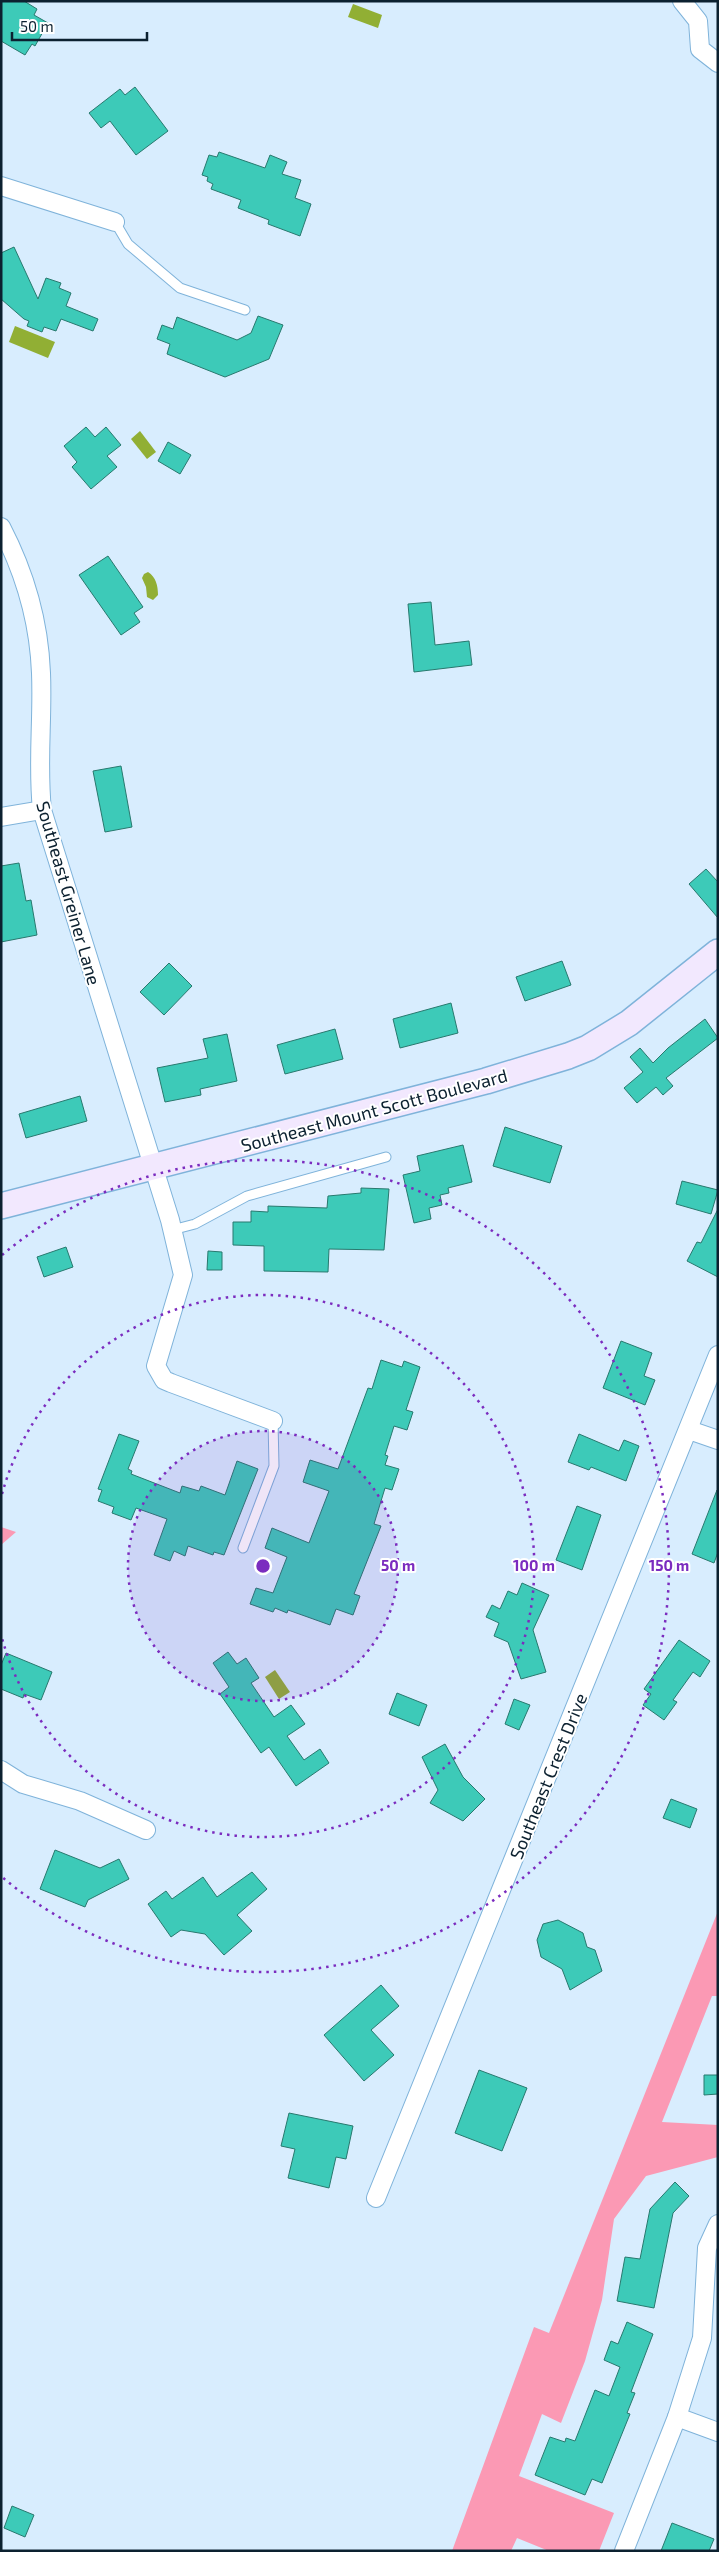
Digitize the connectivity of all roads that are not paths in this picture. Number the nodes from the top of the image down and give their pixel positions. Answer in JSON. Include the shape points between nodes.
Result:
{"nodes":[{"id":1,"x":682,"y":1,"type":"edge"},
{"id":2,"x":718,"y":63,"type":"edge"},
{"id":3,"x":1,"y":186,"type":"edge"},
{"id":4,"x":116,"y":222,"type":"joint"},
{"id":5,"x":246,"y":310,"type":"dead end"},
{"id":6,"x":1,"y":527,"type":"edge"},
{"id":7,"x":42,"y":810,"type":"junction"},
{"id":8,"x":1,"y":817,"type":"edge"},
{"id":9,"x":718,"y":952,"type":"edge"},
{"id":10,"x":386,"y":1157,"type":"dead end"},
{"id":11,"x":152,"y":1167,"type":"junction"},
{"id":12,"x":1,"y":1206,"type":"edge"},
{"id":13,"x":172,"y":1230,"type":"junction"},
{"id":14,"x":718,"y":1355,"type":"edge"},
{"id":15,"x":273,"y":1421,"type":"joint"},
{"id":16,"x":689,"y":1430,"type":"junction"},
{"id":17,"x":718,"y":1440,"type":"edge"},
{"id":18,"x":244,"y":1548,"type":"dead end"},
{"id":19,"x":1,"y":1770,"type":"edge"},
{"id":20,"x":146,"y":1830,"type":"dead end"},
{"id":21,"x":376,"y":2198,"type":"dead end"},
{"id":22,"x":718,"y":2224,"type":"edge"},
{"id":23,"x":678,"y":2417,"type":"junction"},
{"id":24,"x":718,"y":2432,"type":"edge"},
{"id":25,"x":624,"y":2551,"type":"edge"}],
"edges":[{"from":1,"to":2,"type":"street","via":[[698,21],[700,49]]},
{"from":3,"to":4,"type":"street"},
{"from":4,"to":5,"type":"lane","via":[[128,244],[180,288]]},
{"from":6,"to":7,"type":"street","name":"Southeast Greiner Lane","via":[[21,570],[38,631],[41,674],[38,775]]},
{"from":7,"to":8,"type":"street"},
{"from":7,"to":11,"type":"street","name":"Southeast Greiner Lane"},
{"from":9,"to":11,"type":"main road","name":"Southeast Mount Scott Boulevard","via":[[629,1023],[568,1056],[500,1078]]},
{"from":10,"to":13,"type":"lane","via":[[247,1196],[195,1224]]},
{"from":11,"to":12,"type":"main road","name":"Southeast Mount Scott Boulevard"},
{"from":11,"to":13,"type":"street","name":"Southeast Greiner Lane"},
{"from":13,"to":15,"type":"street","name":"Southeast Greiner Lane","via":[[183,1275],[157,1358],[159,1374],[171,1383]]},
{"from":14,"to":16,"type":"street","name":"Southeast Crest Drive"},
{"from":15,"to":18,"type":"lane","via":[[274,1466]]},
{"from":16,"to":17,"type":"street"},
{"from":16,"to":21,"type":"street","name":"Southeast Crest Drive"},
{"from":19,"to":20,"type":"street","via":[[23,1784],[80,1801]]},
{"from":22,"to":23,"type":"street","via":[[707,2248],[702,2338]]},
{"from":23,"to":24,"type":"street"},
{"from":23,"to":25,"type":"street"}]}
